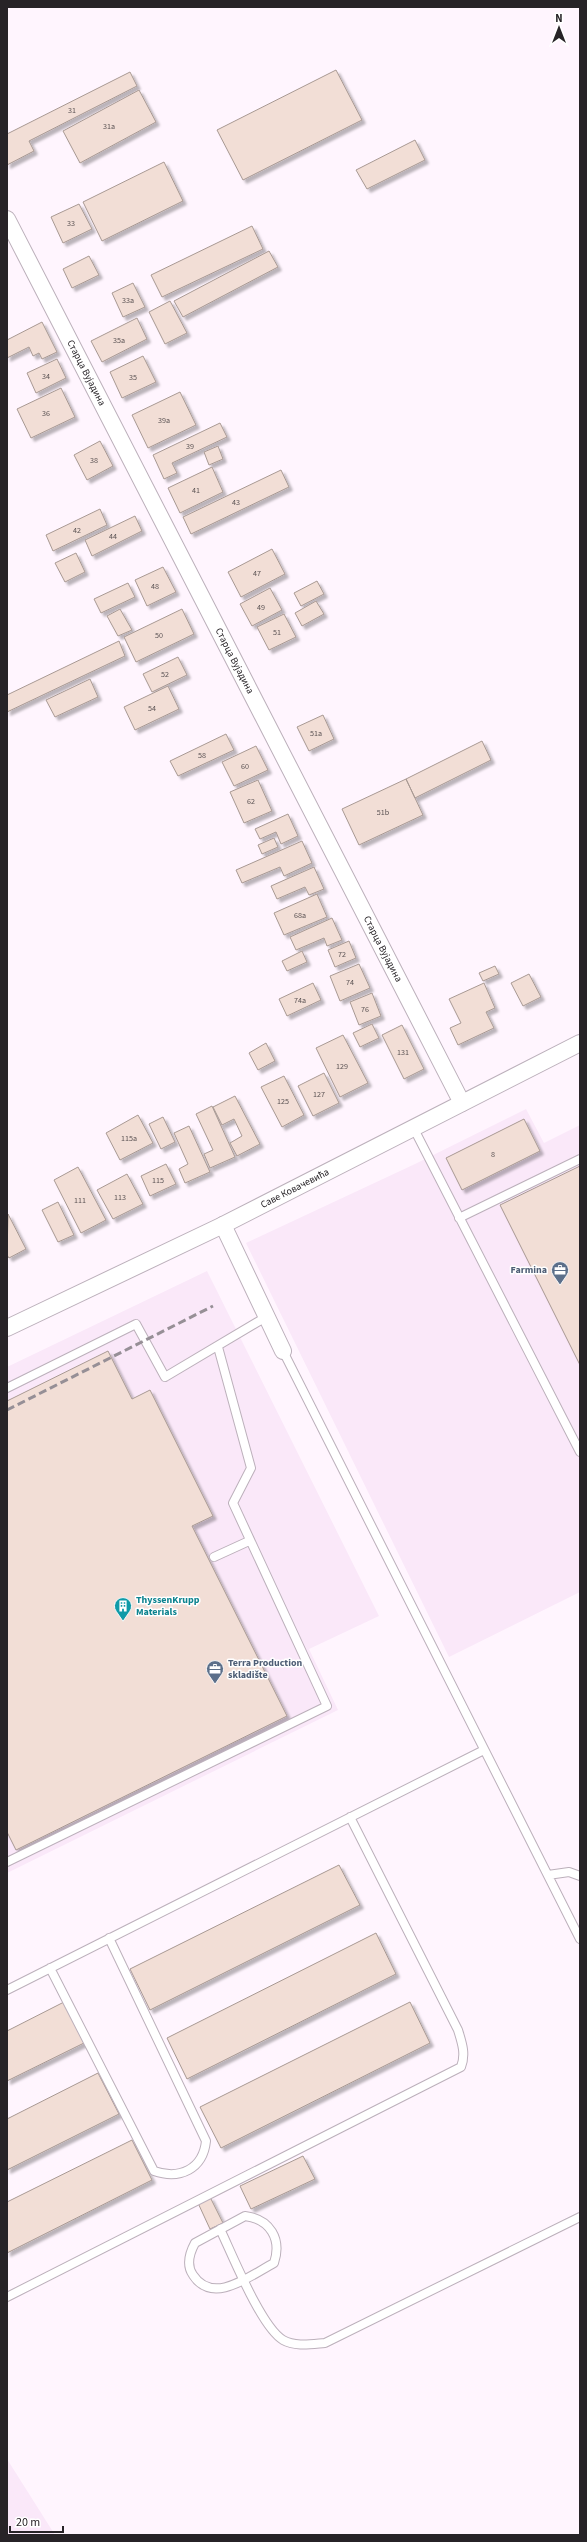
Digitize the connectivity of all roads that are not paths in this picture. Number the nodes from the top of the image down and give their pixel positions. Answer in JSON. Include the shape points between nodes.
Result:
{"nodes":[{"id":1,"x":7,"y":219,"type":"edge"},
{"id":2,"x":580,"y":1043,"type":"edge"},
{"id":3,"x":462,"y":1103,"type":"junction"},
{"id":4,"x":413,"y":1128,"type":"junction"},
{"id":5,"x":580,"y":1159,"type":"edge"},
{"id":6,"x":459,"y":1218,"type":"junction"},
{"id":7,"x":223,"y":1224,"type":"junction"},
{"id":8,"x":266,"y":1317,"type":"junction"},
{"id":9,"x":7,"y":1328,"type":"edge"},
{"id":10,"x":218,"y":1347,"type":"junction"},
{"id":11,"x":283,"y":1351,"type":"joint"},
{"id":12,"x":7,"y":1388,"type":"edge"},
{"id":13,"x":580,"y":1452,"type":"edge"},
{"id":14,"x":249,"y":1541,"type":"junction"},
{"id":15,"x":214,"y":1557,"type":"dead end"},
{"id":16,"x":484,"y":1750,"type":"junction"},
{"id":17,"x":350,"y":1816,"type":"junction"},
{"id":18,"x":7,"y":1862,"type":"edge"},
{"id":19,"x":548,"y":1875,"type":"junction"},
{"id":20,"x":580,"y":1876,"type":"edge"},
{"id":21,"x":109,"y":1938,"type":"junction"},
{"id":22,"x":580,"y":1939,"type":"edge"},
{"id":23,"x":50,"y":1968,"type":"junction"},
{"id":24,"x":7,"y":1990,"type":"edge"},
{"id":25,"x":580,"y":2217,"type":"edge"},
{"id":26,"x":220,"y":2229,"type":"junction"},
{"id":27,"x":244,"y":2279,"type":"junction"},
{"id":28,"x":7,"y":2297,"type":"edge"}],
"edges":[{"from":1,"to":3,"type":"street","name":"Старца Вујадина"},
{"from":2,"to":3,"type":"street","name":"Саве Ковачевића"},
{"from":3,"to":4,"type":"street","name":"Саве Ковачевића"},
{"from":4,"to":6,"type":"lane"},
{"from":4,"to":7,"type":"street","name":"Саве Ковачевића"},
{"from":5,"to":6,"type":"lane"},
{"from":6,"to":13,"type":"lane"},
{"from":7,"to":8,"type":"street"},
{"from":7,"to":9,"type":"street","name":"Саве Ковачевића"},
{"from":8,"to":10,"type":"lane"},
{"from":8,"to":11,"type":"street"},
{"from":10,"to":12,"type":"lane","via":[[165,1377],[136,1324]]},
{"from":10,"to":14,"type":"lane","via":[[251,1468],[233,1503]]},
{"from":11,"to":16,"type":"lane"},
{"from":14,"to":15,"type":"lane"},
{"from":14,"to":18,"type":"lane","via":[[327,1706]]},
{"from":16,"to":17,"type":"lane"},
{"from":16,"to":19,"type":"lane"},
{"from":17,"to":21,"type":"lane"},
{"from":17,"to":28,"type":"lane","via":[[458,2030],[464,2059],[461,2067]]},
{"from":19,"to":20,"type":"lane","via":[[569,1872]]},
{"from":19,"to":22,"type":"lane"},
{"from":21,"to":23,"type":"lane"},
{"from":21,"to":23,"type":"lane","via":[[206,2141],[202,2158],[193,2169],[181,2174],[166,2175],[154,2171]]},
{"from":23,"to":24,"type":"lane"},
{"from":25,"to":27,"type":"lane","via":[[325,2342],[304,2345],[283,2340],[264,2319]]},
{"from":26,"to":27,"type":"lane"},
{"from":26,"to":27,"type":"lane","via":[[194,2243],[188,2260],[190,2272],[197,2282],[208,2289],[220,2290]]},
{"from":26,"to":27,"type":"lane","via":[[246,2216],[254,2217],[270,2227],[276,2238],[278,2248],[274,2263]]}]}
